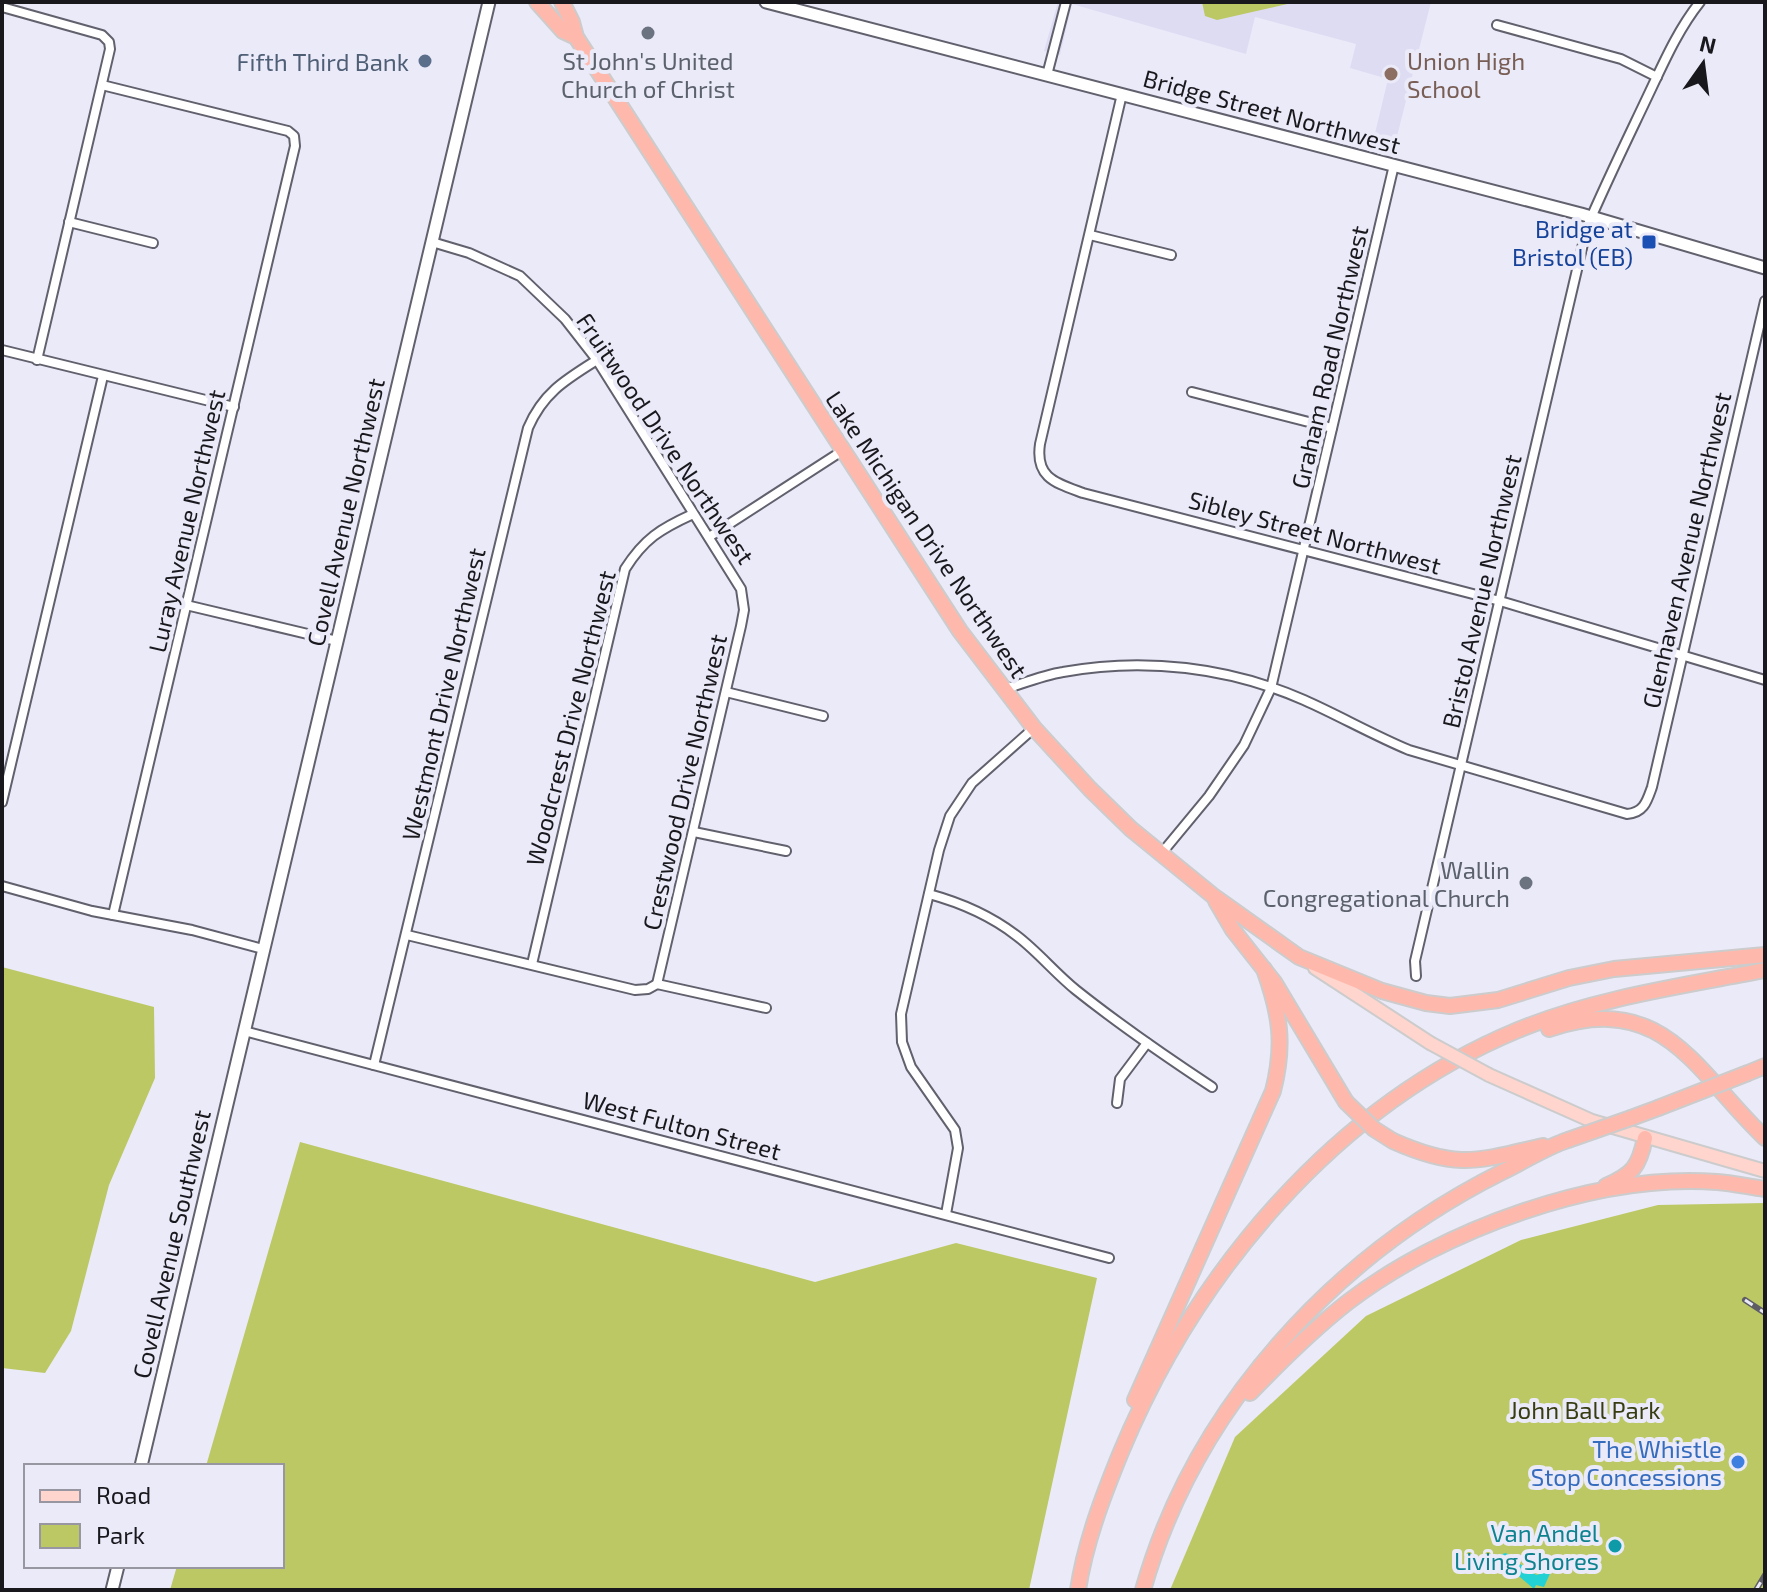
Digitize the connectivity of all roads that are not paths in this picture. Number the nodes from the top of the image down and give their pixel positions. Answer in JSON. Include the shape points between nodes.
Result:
{"nodes":[{"id":1,"x":489,"y":2,"type":"edge"},
{"id":2,"x":537,"y":2,"type":"edge"},
{"id":3,"x":562,"y":2,"type":"edge"},
{"id":4,"x":766,"y":2,"type":"edge"},
{"id":5,"x":1066,"y":2,"type":"edge"},
{"id":6,"x":1700,"y":2,"type":"edge"},
{"id":7,"x":2,"y":7,"type":"edge"},
{"id":8,"x":1497,"y":25,"type":"dead end"},
{"id":9,"x":576,"y":37,"type":"junction"},
{"id":10,"x":1047,"y":75,"type":"junction"},
{"id":11,"x":1657,"y":77,"type":"junction"},
{"id":12,"x":102,"y":85,"type":"junction"},
{"id":13,"x":1122,"y":94,"type":"junction"},
{"id":14,"x":1394,"y":165,"type":"junction"},
{"id":15,"x":1591,"y":217,"type":"junction"},
{"id":16,"x":69,"y":222,"type":"junction"},
{"id":17,"x":1090,"y":235,"type":"junction"},
{"id":18,"x":432,"y":242,"type":"junction"},
{"id":19,"x":153,"y":243,"type":"dead end"},
{"id":20,"x":1171,"y":255,"type":"dead end"},
{"id":21,"x":1765,"y":268,"type":"edge"},
{"id":22,"x":1765,"y":301,"type":"edge"},
{"id":23,"x":2,"y":350,"type":"edge"},
{"id":24,"x":37,"y":360,"type":"junction"},
{"id":25,"x":597,"y":360,"type":"junction"},
{"id":26,"x":103,"y":376,"type":"junction"},
{"id":27,"x":1192,"y":392,"type":"dead end"},
{"id":28,"x":234,"y":407,"type":"junction"},
{"id":29,"x":1332,"y":428,"type":"junction"},
{"id":30,"x":842,"y":451,"type":"junction"},
{"id":31,"x":693,"y":514,"type":"junction"},
{"id":32,"x":709,"y":537,"type":"junction"},
{"id":33,"x":1304,"y":549,"type":"junction"},
{"id":34,"x":741,"y":589,"type":"joint"},
{"id":35,"x":1500,"y":601,"type":"junction"},
{"id":36,"x":186,"y":605,"type":"junction"},
{"id":37,"x":337,"y":641,"type":"junction"},
{"id":38,"x":1682,"y":656,"type":"junction"},
{"id":39,"x":1765,"y":680,"type":"edge"},
{"id":40,"x":1271,"y":688,"type":"junction"},
{"id":41,"x":1005,"y":689,"type":"junction"},
{"id":42,"x":726,"y":692,"type":"junction"},
{"id":43,"x":823,"y":716,"type":"dead end"},
{"id":44,"x":1034,"y":728,"type":"junction"},
{"id":45,"x":1460,"y":766,"type":"junction"},
{"id":46,"x":2,"y":802,"type":"edge"},
{"id":47,"x":694,"y":832,"type":"junction"},
{"id":48,"x":786,"y":851,"type":"dead end"},
{"id":49,"x":1160,"y":855,"type":"junction"},
{"id":50,"x":2,"y":886,"type":"edge"},
{"id":51,"x":929,"y":894,"type":"junction"},
{"id":52,"x":1212,"y":895,"type":"junction"},
{"id":53,"x":113,"y":915,"type":"junction"},
{"id":54,"x":407,"y":935,"type":"junction"},
{"id":55,"x":263,"y":949,"type":"junction"},
{"id":56,"x":1765,"y":955,"type":"edge"},
{"id":57,"x":1299,"y":957,"type":"junction"},
{"id":58,"x":532,"y":964,"type":"junction"},
{"id":59,"x":1264,"y":969,"type":"junction"},
{"id":60,"x":1765,"y":970,"type":"edge"},
{"id":61,"x":1416,"y":976,"type":"dead end"},
{"id":62,"x":657,"y":984,"type":"junction"},
{"id":63,"x":766,"y":1008,"type":"dead end"},
{"id":64,"x":244,"y":1031,"type":"junction"},
{"id":65,"x":1147,"y":1043,"type":"junction"},
{"id":66,"x":1485,"y":1047,"type":"junction"},
{"id":67,"x":374,"y":1065,"type":"junction"},
{"id":68,"x":1765,"y":1066,"type":"edge"},
{"id":69,"x":1212,"y":1087,"type":"dead end"},
{"id":70,"x":1117,"y":1103,"type":"dead end"},
{"id":71,"x":1645,"y":1138,"type":"junction"},
{"id":72,"x":1765,"y":1138,"type":"edge"},
{"id":73,"x":1565,"y":1140,"type":"junction"},
{"id":74,"x":1765,"y":1171,"type":"edge"},
{"id":75,"x":1765,"y":1189,"type":"edge"},
{"id":76,"x":1591,"y":1193,"type":"junction"},
{"id":77,"x":946,"y":1214,"type":"junction"},
{"id":78,"x":1109,"y":1258,"type":"dead end"},
{"id":79,"x":1222,"y":1422,"type":"junction"},
{"id":80,"x":141,"y":1464,"type":"edge"},
{"id":81,"x":1109,"y":1482,"type":"junction"},
{"id":82,"x":118,"y":1568,"type":"edge"},
{"id":83,"x":112,"y":1590,"type":"edge"},
{"id":84,"x":1078,"y":1590,"type":"edge"},
{"id":85,"x":1143,"y":1590,"type":"edge"}],
"edges":[{"from":1,"to":18,"type":"street","name":"Covell Avenue Northwest"},
{"from":2,"to":9,"type":"highway","name":"Lake Michigan Drive Northwest","via":[[563,31]]},
{"from":3,"to":9,"type":"highway","name":"Lake Michigan Drive Northwest"},
{"from":4,"to":10,"type":"street","name":"Bridge Street Northwest"},
{"from":5,"to":10,"type":"street"},
{"from":6,"to":11,"type":"street","name":"Bristol Avenue Northwest"},
{"from":7,"to":12,"type":"street","via":[[102,35],[110,49]]},
{"from":8,"to":11,"type":"street","via":[[1621,59]]},
{"from":9,"to":30,"type":"highway","name":"Lake Michigan Drive Northwest"},
{"from":10,"to":13,"type":"street","name":"Bridge Street Northwest"},
{"from":11,"to":15,"type":"street","name":"Bristol Avenue Northwest"},
{"from":12,"to":16,"type":"street"},
{"from":12,"to":28,"type":"street","name":"Luray Avenue Northwest","via":[[294,136],[291,173]]},
{"from":13,"to":14,"type":"street","name":"Bridge Street Northwest"},
{"from":13,"to":17,"type":"street"},
{"from":14,"to":15,"type":"street","name":"Bridge Street Northwest"},
{"from":14,"to":29,"type":"street","name":"Graham Road Northwest"},
{"from":15,"to":21,"type":"street","name":"Bridge Street Northwest"},
{"from":15,"to":35,"type":"street","name":"Bristol Avenue Northwest"},
{"from":16,"to":19,"type":"street"},
{"from":16,"to":24,"type":"street"},
{"from":17,"to":20,"type":"street"},
{"from":17,"to":33,"type":"street","name":"Sibley Street Northwest","via":[[1040,444],[1043,470],[1056,483],[1083,493]]},
{"from":18,"to":25,"type":"street","name":"Fruitwood Drive Northwest","via":[[520,276],[565,319]]},
{"from":18,"to":37,"type":"street","name":"Covell Avenue Northwest"},
{"from":22,"to":38,"type":"street","name":"Glenhaven Avenue Northwest"},
{"from":23,"to":24,"type":"street"},
{"from":24,"to":26,"type":"street"},
{"from":25,"to":31,"type":"street","name":"Fruitwood Drive Northwest"},
{"from":25,"to":54,"type":"street","name":"Westmont Drive Northwest","via":[[554,389],[528,428]]},
{"from":26,"to":28,"type":"street"},
{"from":26,"to":46,"type":"street"},
{"from":27,"to":29,"type":"street"},
{"from":28,"to":36,"type":"street","name":"Luray Avenue Northwest"},
{"from":29,"to":33,"type":"street","name":"Graham Road Northwest"},
{"from":30,"to":32,"type":"street"},
{"from":30,"to":41,"type":"highway","name":"Lake Michigan Drive Northwest","via":[[960,631]]},
{"from":31,"to":32,"type":"street","name":"Fruitwood Drive Northwest"},
{"from":31,"to":58,"type":"street","name":"Woodcrest Drive Northwest","via":[[640,545],[625,569]]},
{"from":32,"to":34,"type":"street","name":"Fruitwood Drive Northwest"},
{"from":33,"to":35,"type":"street","name":"Sibley Street Northwest"},
{"from":33,"to":40,"type":"street","name":"Graham Road Northwest"},
{"from":34,"to":42,"type":"street","name":"Crestwood Drive Northwest","via":[[744,610]]},
{"from":35,"to":38,"type":"street","name":"Sibley Street Northwest"},
{"from":35,"to":45,"type":"street","name":"Bristol Avenue Northwest"},
{"from":36,"to":37,"type":"street"},
{"from":36,"to":53,"type":"street","name":"Luray Avenue Northwest"},
{"from":37,"to":55,"type":"street","name":"Covell Avenue Northwest"},
{"from":38,"to":39,"type":"street","name":"Sibley Street Northwest"},
{"from":38,"to":45,"type":"street","name":"Glenhaven Avenue Northwest","via":[[1652,787],[1643,809],[1635,814]]},
{"from":40,"to":41,"type":"street","via":[[1162,665],[1060,672]]},
{"from":40,"to":45,"type":"street","via":[[1386,741]]},
{"from":40,"to":49,"type":"street","name":"Graham Road Northwest","via":[[1244,745]]},
{"from":41,"to":44,"type":"highway","name":"Lake Michigan Drive Northwest"},
{"from":42,"to":43,"type":"street"},
{"from":42,"to":47,"type":"street","name":"Crestwood Drive Northwest"},
{"from":44,"to":49,"type":"highway","name":"Lake Michigan Drive Northwest"},
{"from":44,"to":51,"type":"street","via":[[961,798],[950,816]]},
{"from":45,"to":61,"type":"street","name":"Bristol Avenue Northwest","via":[[1415,961]]},
{"from":47,"to":48,"type":"street"},
{"from":47,"to":62,"type":"street","name":"Crestwood Drive Northwest"},
{"from":49,"to":52,"type":"highway","name":"Lake Michigan Drive Northwest"},
{"from":50,"to":53,"type":"street"},
{"from":51,"to":65,"type":"street","via":[[962,903],[1019,937],[1073,987]]},
{"from":51,"to":77,"type":"street","via":[[901,1014],[902,1042],[911,1067],[955,1130],[958,1148]]},
{"from":52,"to":57,"type":"highway","name":"Lake Michigan Drive Northwest"},
{"from":52,"to":59,"type":"highway"},
{"from":53,"to":55,"type":"street"},
{"from":54,"to":58,"type":"street"},
{"from":54,"to":67,"type":"street","name":"Westmont Drive Northwest"},
{"from":55,"to":64,"type":"street","name":"Covell Avenue Northwest"},
{"from":56,"to":57,"type":"highway","via":[[1614,969],[1498,1000],[1450,1006],[1404,999]]},
{"from":57,"to":71,"type":"main road","name":"Lake Michigan Drive Northwest","bridge":true,"via":[[1489,1075],[1592,1121]]},
{"from":58,"to":62,"type":"street","via":[[635,990]]},
{"from":59,"to":73,"type":"highway","bridge":true,"via":[[1346,1102],[1393,1141],[1433,1157],[1484,1161]]},
{"from":59,"to":81,"type":"highway","via":[[1281,1040],[1273,1091],[1114,1446]]},
{"from":60,"to":66,"type":"highway","via":[[1613,1000]]},
{"from":62,"to":63,"type":"street"},
{"from":64,"to":67,"type":"street","name":"West Fulton Street"},
{"from":64,"to":80,"type":"street","name":"Covell Avenue Southwest"},
{"from":65,"to":69,"type":"street"},
{"from":65,"to":70,"type":"street","via":[[1120,1079]]},
{"from":66,"to":72,"type":"highway","via":[[1581,1020],[1629,1022],[1675,1043]]},
{"from":66,"to":81,"type":"highway","via":[[1445,1066],[1381,1110],[1297,1184],[1248,1239],[1214,1282],[1164,1364]]},
{"from":67,"to":77,"type":"street","name":"West Fulton Street"},
{"from":68,"to":73,"type":"highway","bridge":true},
{"from":71,"to":74,"type":"main road","name":"Lake Michigan Drive Northwest"},
{"from":71,"to":76,"type":"highway","via":[[1632,1173]]},
{"from":73,"to":79,"type":"highway","via":[[1444,1204],[1362,1263],[1298,1323]]},
{"from":75,"to":76,"type":"highway","via":[[1682,1182]]},
{"from":76,"to":79,"type":"highway","via":[[1470,1232],[1402,1267],[1313,1330]]},
{"from":77,"to":78,"type":"street","name":"West Fulton Street"},
{"from":79,"to":85,"type":"highway","via":[[1167,1522]]},
{"from":81,"to":84,"type":"highway"},
{"from":82,"to":83,"type":"street"}]}
